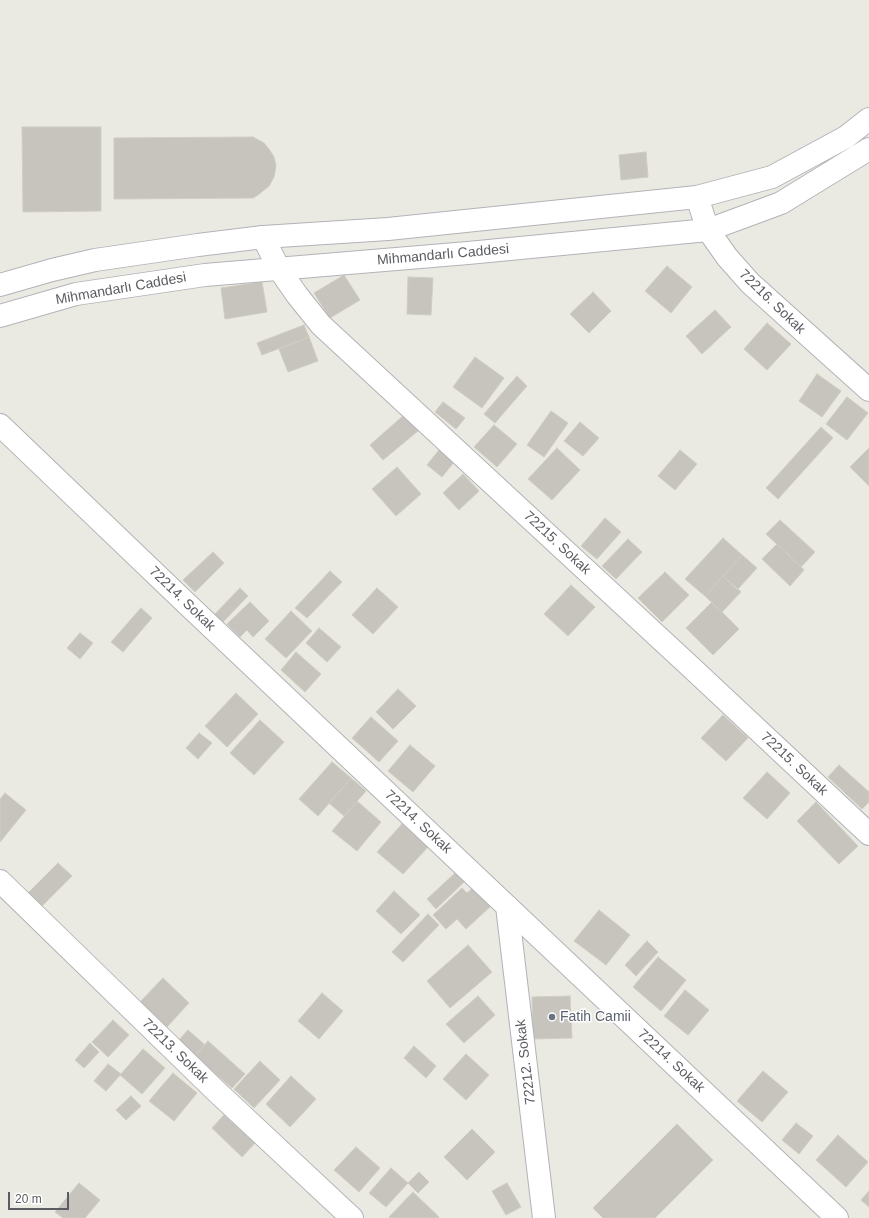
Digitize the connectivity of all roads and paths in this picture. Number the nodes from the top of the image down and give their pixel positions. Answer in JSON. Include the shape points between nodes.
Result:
{"nodes":[{"id":1,"x":869,"y":119,"type":"edge"},
{"id":2,"x":869,"y":149,"type":"edge"},
{"id":3,"x":697,"y":198,"type":"junction"},
{"id":4,"x":708,"y":230,"type":"junction"},
{"id":5,"x":263,"y":238,"type":"junction"},
{"id":6,"x":279,"y":269,"type":"junction"},
{"id":7,"x":0,"y":285,"type":"edge"},
{"id":8,"x":0,"y":316,"type":"edge"},
{"id":9,"x":869,"y":390,"type":"edge"},
{"id":10,"x":0,"y":425,"type":"edge"},
{"id":11,"x":869,"y":834,"type":"edge"},
{"id":12,"x":0,"y":881,"type":"edge"},
{"id":13,"x":507,"y":906,"type":"junction"},
{"id":14,"x":352,"y":1218,"type":"edge"},
{"id":15,"x":544,"y":1218,"type":"edge"},
{"id":16,"x":837,"y":1218,"type":"edge"}],
"edges":[{"from":1,"to":3,"type":"street","via":[[846,137],[772,178]]},
{"from":2,"to":4,"type":"street","name":"Mihmandarlı Caddesi","via":[[781,203]]},
{"from":3,"to":4,"type":"street","name":"72216. Sokak"},
{"from":3,"to":5,"type":"street","via":[[388,229]]},
{"from":4,"to":6,"type":"street","name":"Mihmandarlı Caddesi"},
{"from":4,"to":9,"type":"street","name":"72216. Sokak","via":[[727,258],[750,283]]},
{"from":5,"to":6,"type":"street","name":"72215. Sokak"},
{"from":5,"to":7,"type":"street","via":[[95,260]]},
{"from":6,"to":8,"type":"street","name":"Mihmandarlı Caddesi","via":[[204,275],[76,294]]},
{"from":6,"to":11,"type":"street","name":"72215. Sokak","via":[[321,325]]},
{"from":10,"to":13,"type":"street","name":"72214. Sokak"},
{"from":12,"to":14,"type":"street","name":"72213. Sokak","via":[[216,1091]]},
{"from":13,"to":15,"type":"street","name":"72212. Sokak"},
{"from":13,"to":16,"type":"street","name":"72214. Sokak"}]}
